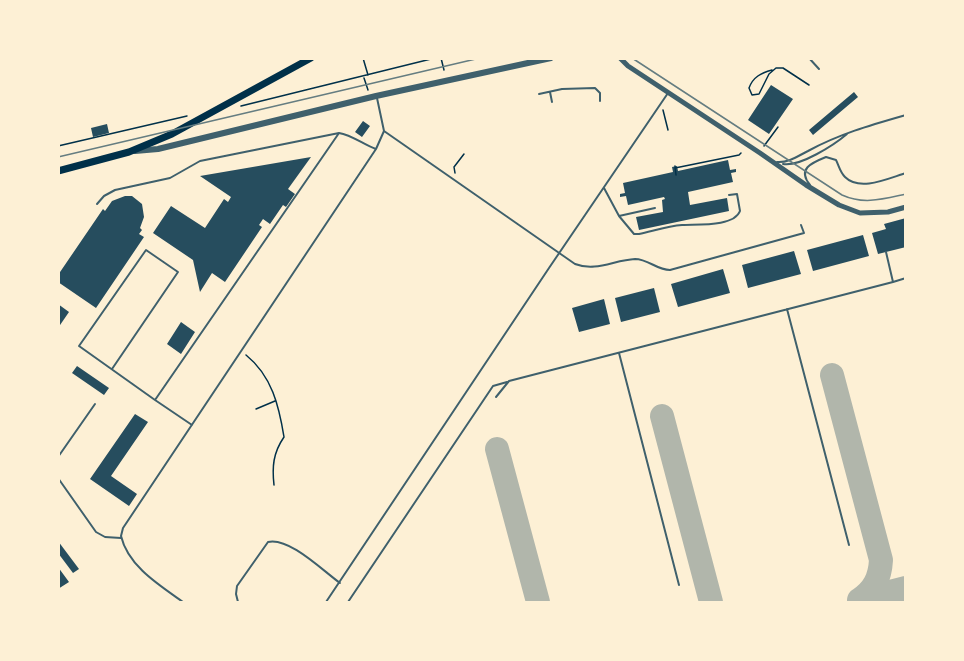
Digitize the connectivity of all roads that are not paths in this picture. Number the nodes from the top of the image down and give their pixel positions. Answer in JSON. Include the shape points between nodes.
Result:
{"nodes":[{"id":1,"x":311,"y":58,"type":"edge"},
{"id":2,"x":551,"y":58,"type":"edge"},
{"id":3,"x":620,"y":58,"type":"edge"},
{"id":4,"x":809,"y":58,"type":"edge"},
{"id":5,"x":819,"y":69,"type":"dead end"},
{"id":6,"x":549,"y":92,"type":"junction"},
{"id":7,"x":668,"y":93,"type":"junction"},
{"id":8,"x":539,"y":94,"type":"dead end"},
{"id":9,"x":376,"y":96,"type":"junction"},
{"id":10,"x":600,"y":101,"type":"dead end"},
{"id":11,"x":552,"y":102,"type":"dead end"},
{"id":12,"x":906,"y":115,"type":"edge"},
{"id":13,"x":384,"y":131,"type":"junction"},
{"id":14,"x":339,"y":133,"type":"junction"},
{"id":15,"x":376,"y":149,"type":"junction"},
{"id":16,"x":129,"y":152,"type":"junction"},
{"id":17,"x":766,"y":157,"type":"junction"},
{"id":18,"x":58,"y":171,"type":"edge"},
{"id":19,"x":906,"y":173,"type":"edge"},
{"id":20,"x":604,"y":188,"type":"junction"},
{"id":21,"x":815,"y":191,"type":"junction"},
{"id":22,"x":729,"y":195,"type":"dead end"},
{"id":23,"x":97,"y":204,"type":"dead end"},
{"id":24,"x":906,"y":207,"type":"edge"},
{"id":25,"x":655,"y":208,"type":"dead end"},
{"id":26,"x":619,"y":216,"type":"junction"},
{"id":27,"x":801,"y":225,"type":"dead end"},
{"id":28,"x":885,"y":252,"type":"dead end"},
{"id":29,"x":560,"y":253,"type":"junction"},
{"id":30,"x":906,"y":278,"type":"edge"},
{"id":31,"x":893,"y":282,"type":"junction"},
{"id":32,"x":787,"y":309,"type":"junction"},
{"id":33,"x":619,"y":353,"type":"junction"},
{"id":34,"x":112,"y":369,"type":"junction"},
{"id":35,"x":509,"y":381,"type":"junction"},
{"id":36,"x":496,"y":397,"type":"dead end"},
{"id":37,"x":156,"y":400,"type":"junction"},
{"id":38,"x":95,"y":404,"type":"dead end"},
{"id":39,"x":192,"y":425,"type":"junction"},
{"id":40,"x":58,"y":458,"type":"edge"},
{"id":41,"x":58,"y":478,"type":"edge"},
{"id":42,"x":121,"y":538,"type":"junction"},
{"id":43,"x":849,"y":546,"type":"dead end"},
{"id":44,"x":340,"y":583,"type":"junction"},
{"id":45,"x":680,"y":585,"type":"dead end"},
{"id":46,"x":183,"y":603,"type":"edge"},
{"id":47,"x":238,"y":603,"type":"edge"},
{"id":48,"x":326,"y":603,"type":"edge"},
{"id":49,"x":348,"y":603,"type":"edge"}],
"edges":[{"from":1,"to":16,"type":"main road","via":[[188,127]]},
{"from":2,"to":9,"type":"street"},
{"from":3,"to":7,"type":"street"},
{"from":4,"to":5,"type":"lane"},
{"from":6,"to":8,"type":"lane"},
{"from":6,"to":10,"type":"lane","via":[[595,88]]},
{"from":6,"to":11,"type":"lane"},
{"from":7,"to":17,"type":"street"},
{"from":7,"to":20,"type":"lane"},
{"from":9,"to":13,"type":"lane"},
{"from":9,"to":16,"type":"street"},
{"from":12,"to":17,"type":"lane","via":[[847,133],[789,165]]},
{"from":13,"to":15,"type":"lane"},
{"from":13,"to":29,"type":"lane"},
{"from":14,"to":15,"type":"lane"},
{"from":14,"to":23,"type":"lane","via":[[200,161],[170,178],[115,190]]},
{"from":14,"to":37,"type":"lane"},
{"from":15,"to":39,"type":"lane"},
{"from":16,"to":18,"type":"main road"},
{"from":17,"to":21,"type":"street"},
{"from":19,"to":21,"type":"lane","via":[[864,183],[848,180],[836,160],[826,157],[805,171]]},
{"from":20,"to":26,"type":"lane"},
{"from":20,"to":29,"type":"lane"},
{"from":21,"to":24,"type":"street","via":[[860,213]]},
{"from":22,"to":26,"type":"lane","via":[[737,194],[740,211],[731,220],[634,234]]},
{"from":25,"to":26,"type":"lane"},
{"from":27,"to":29,"type":"lane","via":[[804,233],[670,270],[638,259],[586,268]]},
{"from":28,"to":31,"type":"lane"},
{"from":29,"to":44,"type":"lane"},
{"from":30,"to":31,"type":"lane"},
{"from":31,"to":32,"type":"lane"},
{"from":32,"to":33,"type":"lane"},
{"from":32,"to":43,"type":"lane"},
{"from":33,"to":35,"type":"lane"},
{"from":33,"to":45,"type":"lane"},
{"from":34,"to":34,"type":"lane","via":[[80,346],[146,250],[178,272]]},
{"from":34,"to":37,"type":"lane"},
{"from":35,"to":36,"type":"lane"},
{"from":35,"to":49,"type":"lane","via":[[493,386]]},
{"from":37,"to":39,"type":"lane"},
{"from":38,"to":40,"type":"lane"},
{"from":39,"to":42,"type":"lane","via":[[123,528]]},
{"from":41,"to":42,"type":"lane","via":[[96,532]]},
{"from":42,"to":46,"type":"lane","via":[[136,564]]},
{"from":44,"to":47,"type":"lane","via":[[288,544],[268,542],[237,586]]},
{"from":44,"to":48,"type":"lane"}]}
